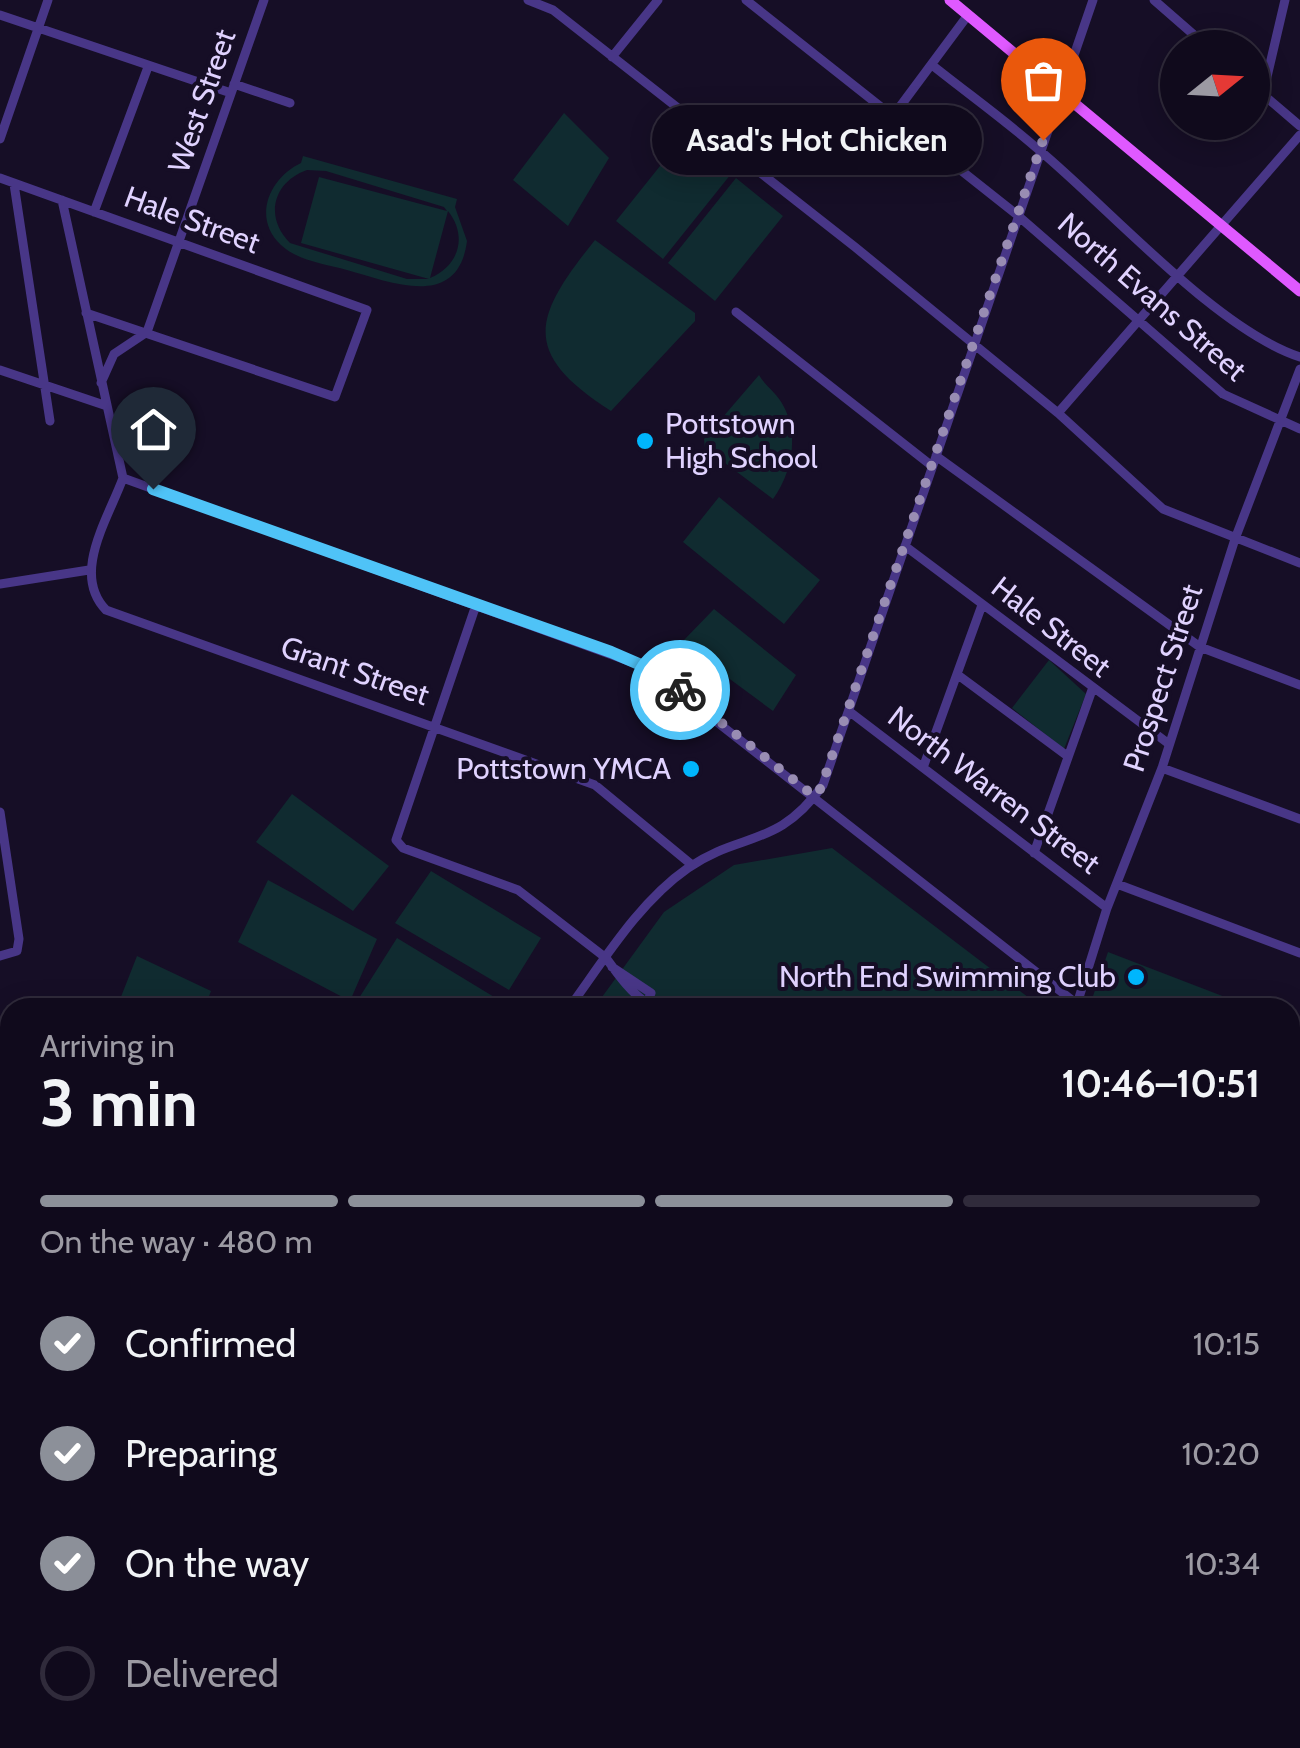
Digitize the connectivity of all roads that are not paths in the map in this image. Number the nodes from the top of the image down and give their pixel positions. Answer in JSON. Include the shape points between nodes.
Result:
{"nodes":[{"id":1,"x":48,"y":0,"type":"edge"},
{"id":2,"x":264,"y":0,"type":"edge"},
{"id":3,"x":528,"y":0,"type":"edge"},
{"id":4,"x":658,"y":0,"type":"edge"},
{"id":5,"x":746,"y":0,"type":"edge"},
{"id":6,"x":950,"y":0,"type":"edge"},
{"id":7,"x":1093,"y":0,"type":"edge"},
{"id":8,"x":1154,"y":0,"type":"edge"},
{"id":9,"x":1285,"y":0,"type":"edge"},
{"id":10,"x":0,"y":16,"type":"edge"},
{"id":11,"x":968,"y":16,"type":"junction"},
{"id":12,"x":38,"y":28,"type":"junction"},
{"id":13,"x":1188,"y":30,"type":"edge"},
{"id":14,"x":612,"y":57,"type":"junction"},
{"id":15,"x":1270,"y":64,"type":"edge"},
{"id":16,"x":932,"y":65,"type":"junction"},
{"id":17,"x":148,"y":67,"type":"junction"},
{"id":18,"x":232,"y":88,"type":"junction"},
{"id":19,"x":1062,"y":91,"type":"junction"},
{"id":20,"x":1270,"y":100,"type":"edge"},
{"id":21,"x":290,"y":103,"type":"dead end"},
{"id":22,"x":893,"y":116,"type":"junction"},
{"id":23,"x":1300,"y":126,"type":"edge"},
{"id":24,"x":1300,"y":135,"type":"edge"},
{"id":25,"x":0,"y":139,"type":"edge"},
{"id":26,"x":1039,"y":150,"type":"junction"},
{"id":27,"x":0,"y":178,"type":"edge"},
{"id":28,"x":14,"y":184,"type":"junction"},
{"id":29,"x":62,"y":200,"type":"junction"},
{"id":30,"x":94,"y":212,"type":"junction"},
{"id":31,"x":1016,"y":214,"type":"junction"},
{"id":32,"x":1219,"y":228,"type":"junction"},
{"id":33,"x":179,"y":242,"type":"junction"},
{"id":34,"x":1180,"y":276,"type":"junction"},
{"id":35,"x":1300,"y":291,"type":"edge"},
{"id":36,"x":736,"y":312,"type":"dead end"},
{"id":37,"x":86,"y":314,"type":"junction"},
{"id":38,"x":1141,"y":320,"type":"junction"},
{"id":39,"x":147,"y":332,"type":"junction"},
{"id":40,"x":973,"y":344,"type":"junction"},
{"id":41,"x":1300,"y":357,"type":"edge"},
{"id":42,"x":1300,"y":369,"type":"edge"},
{"id":43,"x":0,"y":370,"type":"edge"},
{"id":44,"x":44,"y":384,"type":"junction"},
{"id":45,"x":100,"y":386,"type":"junction"},
{"id":46,"x":104,"y":405,"type":"junction"},
{"id":47,"x":1058,"y":413,"type":"junction"},
{"id":48,"x":1280,"y":421,"type":"junction"},
{"id":49,"x":50,"y":422,"type":"dead end"},
{"id":50,"x":1300,"y":428,"type":"edge"},
{"id":51,"x":936,"y":456,"type":"junction"},
{"id":52,"x":932,"y":466,"type":"junction"},
{"id":53,"x":122,"y":478,"type":"junction"},
{"id":54,"x":1235,"y":539,"type":"junction"},
{"id":55,"x":904,"y":546,"type":"junction"},
{"id":56,"x":1300,"y":563,"type":"edge"},
{"id":57,"x":89,"y":570,"type":"junction"},
{"id":58,"x":0,"y":584,"type":"edge"},
{"id":59,"x":476,"y":605,"type":"junction"},
{"id":60,"x":982,"y":605,"type":"junction"},
{"id":61,"x":1200,"y":647,"type":"junction"},
{"id":62,"x":958,"y":675,"type":"junction"},
{"id":63,"x":1300,"y":685,"type":"edge"},
{"id":64,"x":1092,"y":690,"type":"junction"},
{"id":65,"x":850,"y":712,"type":"junction"},
{"id":66,"x":432,"y":724,"type":"junction"},
{"id":67,"x":1169,"y":744,"type":"junction"},
{"id":68,"x":1066,"y":755,"type":"junction"},
{"id":69,"x":924,"y":765,"type":"junction"},
{"id":70,"x":1162,"y":768,"type":"junction"},
{"id":71,"x":814,"y":796,"type":"junction"},
{"id":72,"x":0,"y":812,"type":"edge"},
{"id":73,"x":1300,"y":819,"type":"edge"},
{"id":74,"x":1034,"y":853,"type":"junction"},
{"id":75,"x":692,"y":865,"type":"junction"},
{"id":76,"x":1117,"y":884,"type":"junction"},
{"id":77,"x":1108,"y":908,"type":"junction"},
{"id":78,"x":1300,"y":953,"type":"edge"},
{"id":79,"x":0,"y":956,"type":"edge"},
{"id":80,"x":609,"y":962,"type":"junction"},
{"id":81,"x":578,"y":998,"type":"edge"},
{"id":82,"x":1070,"y":998,"type":"edge"},
{"id":83,"x":1082,"y":998,"type":"edge"}],
"edges":[{"from":1,"to":12,"type":"street"},
{"from":2,"to":18,"type":"street","name":"West Street"},
{"from":3,"to":14,"type":"street","via":[[553,10]]},
{"from":4,"to":14,"type":"street"},
{"from":5,"to":22,"type":"street","name":"North Evans Street"},
{"from":6,"to":11,"type":"main road"},
{"from":7,"to":19,"type":"street"},
{"from":8,"to":13,"type":"street"},
{"from":9,"to":15,"type":"street"},
{"from":10,"to":12,"type":"street"},
{"from":11,"to":16,"type":"street"},
{"from":11,"to":19,"type":"main road"},
{"from":12,"to":17,"type":"street"},
{"from":12,"to":25,"type":"street"},
{"from":14,"to":40,"type":"street"},
{"from":16,"to":22,"type":"street"},
{"from":16,"to":26,"type":"street"},
{"from":17,"to":18,"type":"street"},
{"from":17,"to":30,"type":"street"},
{"from":18,"to":21,"type":"street"},
{"from":18,"to":33,"type":"street","name":"West Street"},
{"from":19,"to":26,"type":"street"},
{"from":19,"to":32,"type":"main road"},
{"from":20,"to":23,"type":"street"},
{"from":22,"to":31,"type":"street","name":"North Evans Street"},
{"from":24,"to":32,"type":"street"},
{"from":26,"to":31,"type":"street"},
{"from":26,"to":34,"type":"street"},
{"from":27,"to":28,"type":"street","name":"Hale Street"},
{"from":28,"to":29,"type":"street","name":"Hale Street"},
{"from":28,"to":44,"type":"street"},
{"from":29,"to":30,"type":"street","name":"Hale Street"},
{"from":29,"to":37,"type":"street"},
{"from":30,"to":33,"type":"street","name":"Hale Street"},
{"from":31,"to":38,"type":"street","name":"North Evans Street"},
{"from":31,"to":40,"type":"street"},
{"from":32,"to":34,"type":"street"},
{"from":32,"to":35,"type":"main road"},
{"from":33,"to":39,"type":"street","name":"West Street"},
{"from":33,"to":39,"type":"street","name":"Hale Street","via":[[368,310],[335,397]]},
{"from":34,"to":38,"type":"street"},
{"from":34,"to":41,"type":"street","via":[[1262,342]]},
{"from":36,"to":52,"type":"street"},
{"from":37,"to":39,"type":"street"},
{"from":37,"to":45,"type":"street"},
{"from":38,"to":47,"type":"street"},
{"from":38,"to":48,"type":"street","name":"North Evans Street","via":[[1223,394]]},
{"from":39,"to":45,"type":"street","via":[[114,354]]},
{"from":40,"to":47,"type":"street"},
{"from":40,"to":51,"type":"street"},
{"from":42,"to":48,"type":"street","name":"Prospect Street"},
{"from":43,"to":44,"type":"street"},
{"from":44,"to":46,"type":"street"},
{"from":44,"to":49,"type":"street"},
{"from":45,"to":46,"type":"street"},
{"from":46,"to":53,"type":"street"},
{"from":47,"to":54,"type":"street","via":[[1162,508]]},
{"from":48,"to":50,"type":"street","name":"North Evans Street"},
{"from":48,"to":54,"type":"street","name":"Prospect Street"},
{"from":51,"to":52,"type":"street"},
{"from":51,"to":61,"type":"street"},
{"from":52,"to":55,"type":"street"},
{"from":53,"to":57,"type":"street"},
{"from":53,"to":59,"type":"street"},
{"from":54,"to":56,"type":"street"},
{"from":54,"to":61,"type":"street","name":"Prospect Street"},
{"from":55,"to":60,"type":"street","name":"Hale Street"},
{"from":55,"to":65,"type":"street"},
{"from":57,"to":58,"type":"street"},
{"from":57,"to":66,"type":"street","name":"Grant Street","via":[[92,596],[106,610]]},
{"from":59,"to":66,"type":"street"},
{"from":59,"to":71,"type":"street","via":[[648,668]]},
{"from":60,"to":62,"type":"street"},
{"from":60,"to":64,"type":"street","name":"Hale Street"},
{"from":61,"to":63,"type":"street"},
{"from":61,"to":67,"type":"street","name":"Prospect Street"},
{"from":62,"to":68,"type":"street"},
{"from":62,"to":69,"type":"street"},
{"from":64,"to":67,"type":"street","name":"Hale Street"},
{"from":64,"to":68,"type":"street"},
{"from":65,"to":69,"type":"street","name":"North Warren Street"},
{"from":65,"to":71,"type":"street"},
{"from":66,"to":75,"type":"street","name":"Grant Street","via":[[594,785]]},
{"from":66,"to":80,"type":"street","via":[[396,840],[402,848],[518,890]]},
{"from":67,"to":70,"type":"street","name":"Prospect Street"},
{"from":68,"to":74,"type":"street"},
{"from":69,"to":74,"type":"street","name":"North Warren Street"},
{"from":70,"to":73,"type":"street"},
{"from":70,"to":76,"type":"street","name":"Prospect Street"},
{"from":71,"to":75,"type":"street","via":[[772,834]]},
{"from":71,"to":82,"type":"street"},
{"from":72,"to":79,"type":"street","via":[[20,939],[17,951]]},
{"from":74,"to":77,"type":"street","name":"North Warren Street"},
{"from":75,"to":80,"type":"street","via":[[661,891]]},
{"from":76,"to":77,"type":"street","name":"Prospect Street"},
{"from":76,"to":78,"type":"street","name":"North Warren Street"},
{"from":77,"to":83,"type":"street","name":"Prospect Street"},
{"from":80,"to":81,"type":"street"}]}
